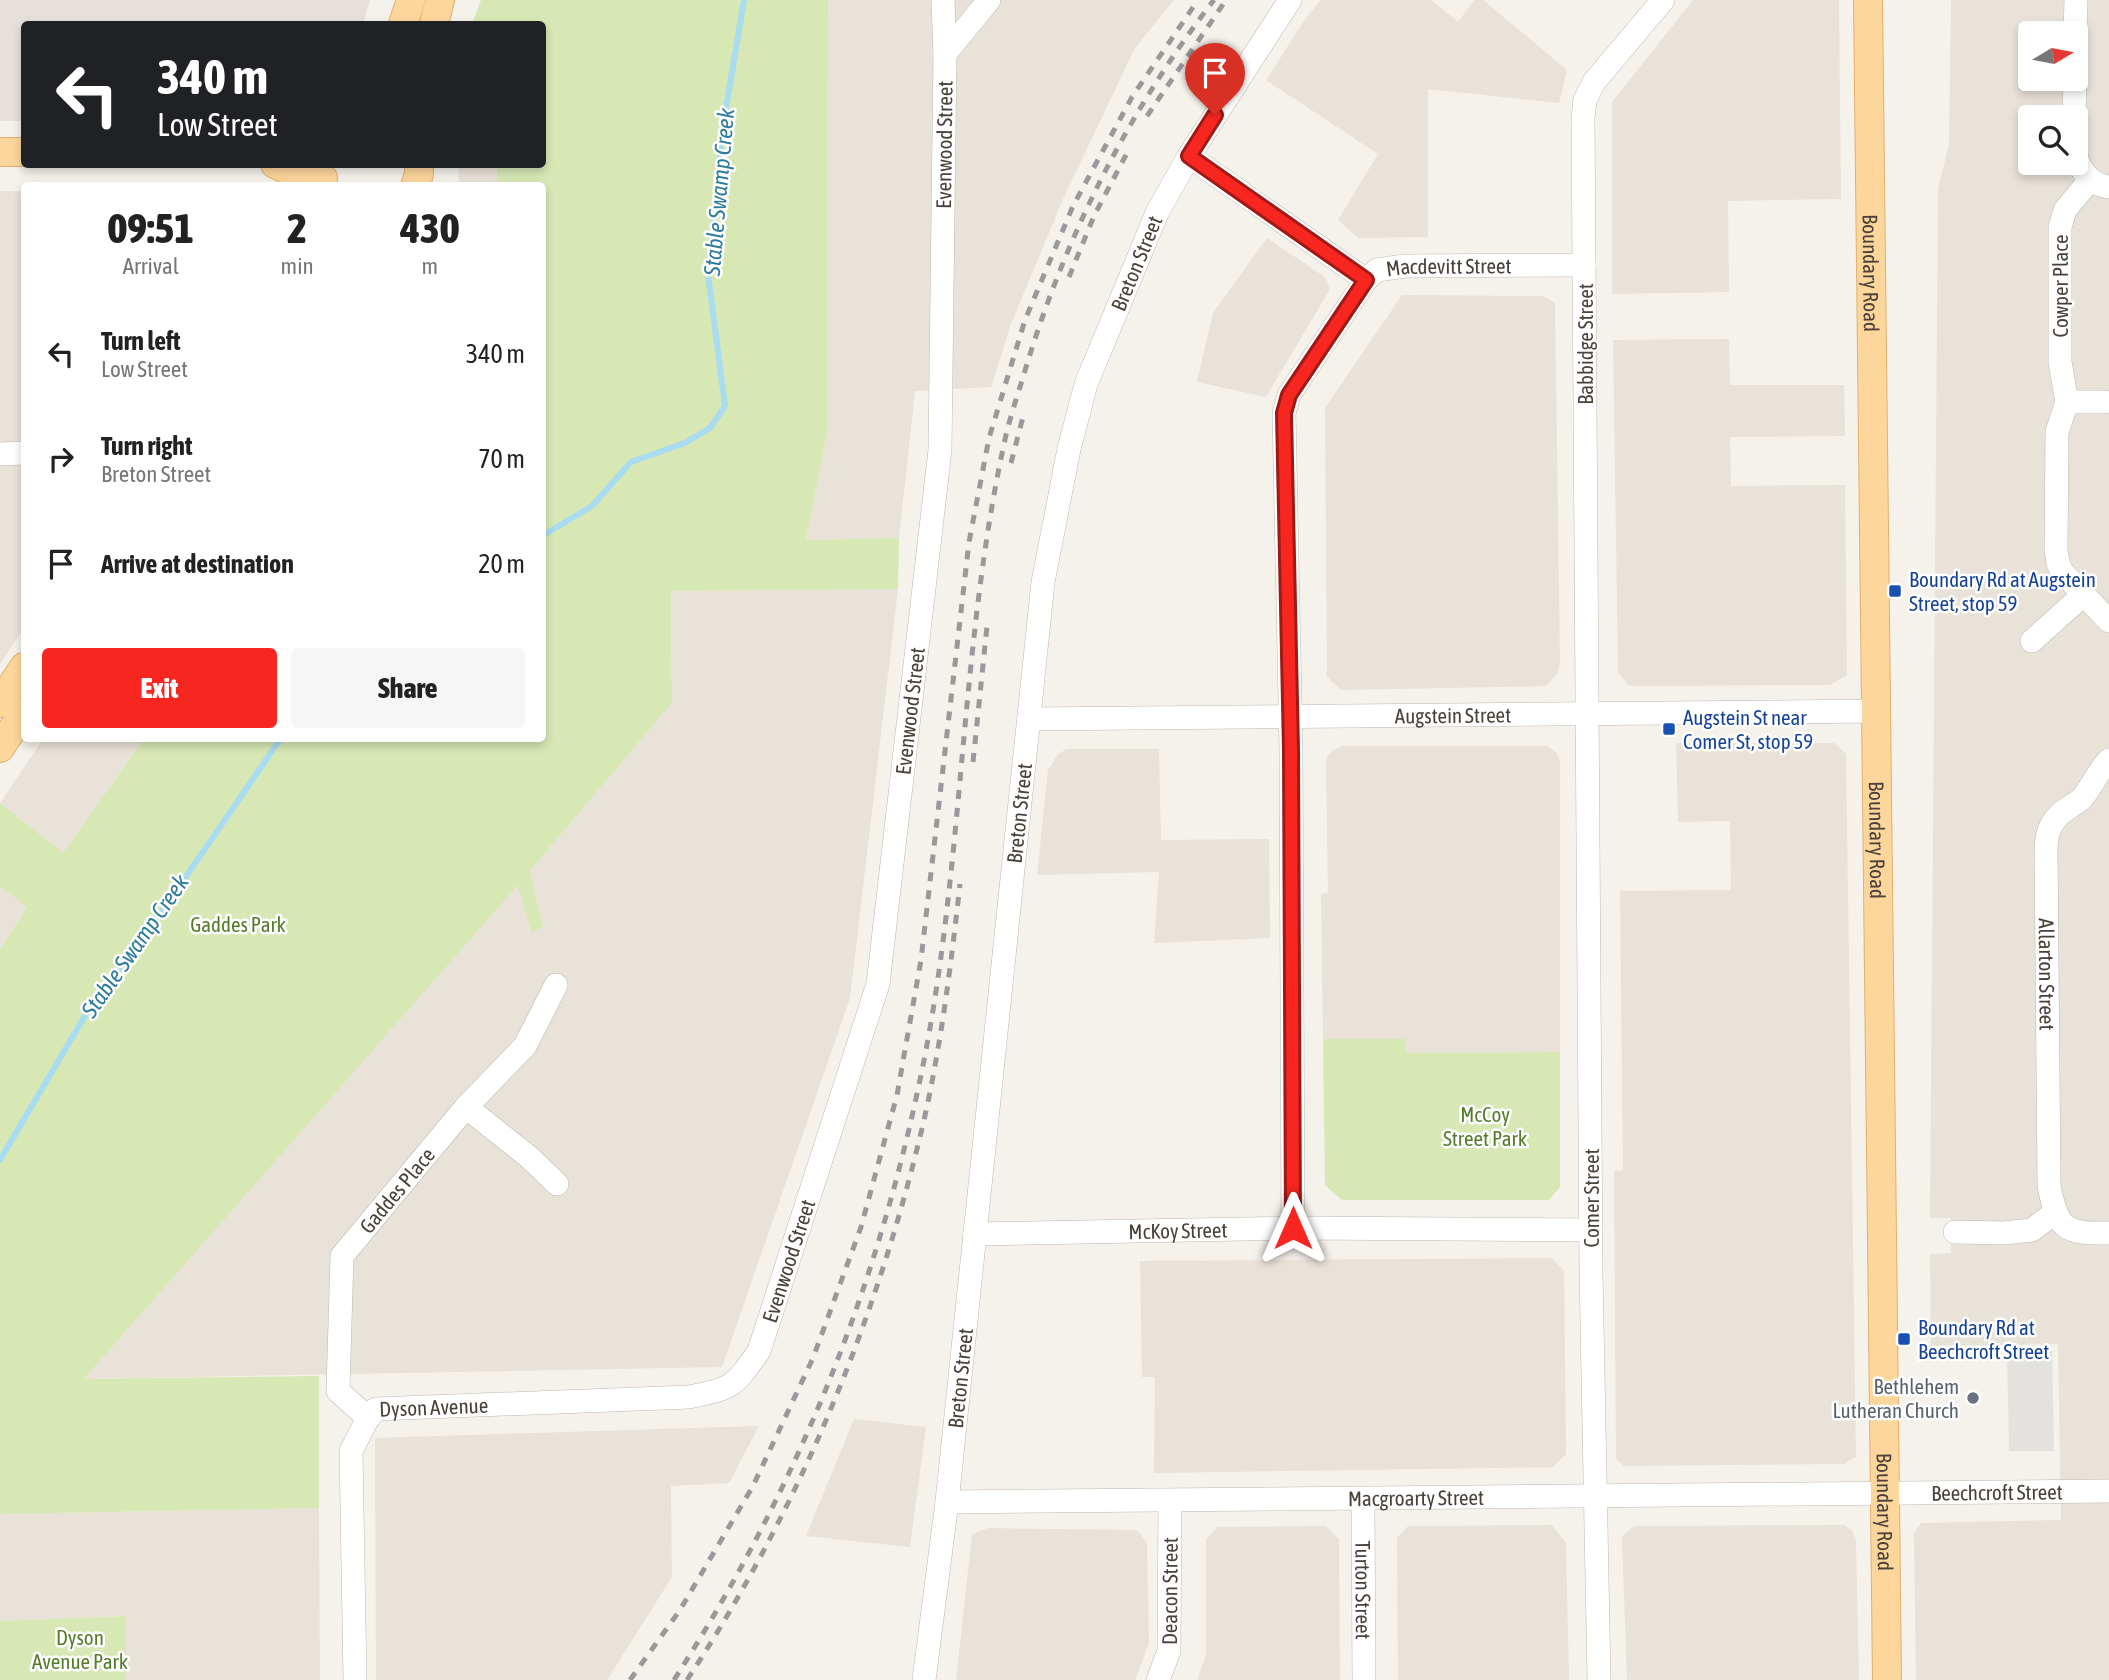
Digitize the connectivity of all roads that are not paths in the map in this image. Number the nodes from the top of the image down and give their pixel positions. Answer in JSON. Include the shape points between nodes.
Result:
{"nodes":[{"id":1,"x":411,"y":0,"type":"edge"},
{"id":2,"x":440,"y":0,"type":"edge"},
{"id":3,"x":943,"y":0,"type":"edge"},
{"id":4,"x":989,"y":0,"type":"edge"},
{"id":5,"x":1290,"y":0,"type":"edge"},
{"id":6,"x":1663,"y":0,"type":"edge"},
{"id":7,"x":1868,"y":0,"type":"edge"},
{"id":8,"x":2076,"y":0,"type":"edge"},
{"id":9,"x":404,"y":21,"type":"edge"},
{"id":10,"x":434,"y":21,"type":"edge"},
{"id":11,"x":2075,"y":21,"type":"edge"},
{"id":12,"x":945,"y":54,"type":"junction"},
{"id":13,"x":0,"y":152,"type":"edge"},
{"id":14,"x":21,"y":152,"type":"edge"},
{"id":15,"x":1189,"y":156,"type":"junction"},
{"id":16,"x":284,"y":168,"type":"edge"},
{"id":17,"x":324,"y":176,"type":"edge"},
{"id":18,"x":2099,"y":183,"type":"edge"},
{"id":19,"x":1584,"y":265,"type":"junction"},
{"id":20,"x":1366,"y":280,"type":"junction"},
{"id":21,"x":2067,"y":402,"type":"junction"},
{"id":22,"x":2104,"y":402,"type":"dead end"},
{"id":23,"x":21,"y":453,"type":"edge"},
{"id":24,"x":0,"y":454,"type":"edge"},
{"id":25,"x":2083,"y":595,"type":"junction"},
{"id":26,"x":2109,"y":621,"type":"edge"},
{"id":27,"x":2032,"y":641,"type":"dead end"},
{"id":28,"x":21,"y":672,"type":"edge"},
{"id":29,"x":0,"y":704,"type":"edge"},
{"id":30,"x":1877,"y":711,"type":"junction"},
{"id":31,"x":21,"y":716,"type":"edge"},
{"id":32,"x":1588,"y":716,"type":"junction"},
{"id":33,"x":1029,"y":719,"type":"junction"},
{"id":34,"x":1290,"y":719,"type":"junction"},
{"id":35,"x":0,"y":748,"type":"edge"},
{"id":36,"x":2109,"y":760,"type":"edge"},
{"id":37,"x":556,"y":985,"type":"dead end"},
{"id":38,"x":466,"y":1107,"type":"junction"},
{"id":39,"x":557,"y":1185,"type":"dead end"},
{"id":40,"x":2054,"y":1213,"type":"junction"},
{"id":41,"x":1293,"y":1228,"type":"junction"},
{"id":42,"x":1591,"y":1230,"type":"junction"},
{"id":43,"x":1955,"y":1232,"type":"dead end"},
{"id":44,"x":2109,"y":1233,"type":"edge"},
{"id":45,"x":975,"y":1234,"type":"junction"},
{"id":46,"x":727,"y":1389,"type":"joint"},
{"id":47,"x":368,"y":1418,"type":"junction"},
{"id":48,"x":2109,"y":1491,"type":"edge"},
{"id":49,"x":1885,"y":1492,"type":"junction"},
{"id":50,"x":1595,"y":1495,"type":"junction"},
{"id":51,"x":1363,"y":1499,"type":"junction"},
{"id":52,"x":1170,"y":1501,"type":"junction"},
{"id":53,"x":947,"y":1503,"type":"junction"},
{"id":54,"x":355,"y":1680,"type":"edge"},
{"id":55,"x":923,"y":1680,"type":"edge"},
{"id":56,"x":1158,"y":1680,"type":"edge"},
{"id":57,"x":1364,"y":1680,"type":"edge"},
{"id":58,"x":1599,"y":1680,"type":"edge"},
{"id":59,"x":1887,"y":1680,"type":"edge"}],
"edges":[{"from":1,"to":9,"type":"main road"},
{"from":2,"to":10,"type":"main road"},
{"from":3,"to":12,"type":"street","name":"Evenwood Street"},
{"from":4,"to":12,"type":"street"},
{"from":5,"to":15,"type":"street","name":"Breton Street"},
{"from":6,"to":19,"type":"street","name":"Babbidge Street","via":[[1594,82],[1585,100]]},
{"from":7,"to":30,"type":"main road","name":"Boundary Road"},
{"from":8,"to":11,"type":"street"},
{"from":12,"to":46,"type":"street","name":"Evenwood Street","via":[[940,450],[878,984],[759,1351]]},
{"from":13,"to":14,"type":"main road"},
{"from":15,"to":20,"type":"street"},
{"from":15,"to":33,"type":"street","name":"Breton Street","via":[[1157,213],[1086,384],[1043,582]]},
{"from":16,"to":17,"type":"main road"},
{"from":18,"to":21,"type":"street","name":"Cowper Place","via":[[2065,210],[2060,227],[2060,362]]},
{"from":19,"to":20,"type":"street","name":"Macdevitt Street","via":[[1405,266],[1377,271]]},
{"from":19,"to":32,"type":"street","name":"Babbidge Street"},
{"from":20,"to":34,"type":"street","name":"Macdevitt Street","via":[[1289,395],[1284,413]]},
{"from":21,"to":22,"type":"street"},
{"from":21,"to":25,"type":"street","name":"Cowper Place","via":[[2057,432],[2056,550],[2062,572]]},
{"from":23,"to":24,"type":"street"},
{"from":25,"to":26,"type":"street","name":"Cowper Place"},
{"from":25,"to":27,"type":"street"},
{"from":28,"to":29,"type":"main road"},
{"from":30,"to":32,"type":"street","name":"Augstein Street"},
{"from":30,"to":49,"type":"main road","name":"Boundary Road"},
{"from":31,"to":35,"type":"main road"},
{"from":32,"to":34,"type":"street","name":"Augstein Street"},
{"from":32,"to":42,"type":"street","name":"Comer Street"},
{"from":33,"to":34,"type":"street","name":"Augstein Street"},
{"from":33,"to":45,"type":"street","name":"Breton Street"},
{"from":34,"to":41,"type":"street","name":"Macdevitt Street"},
{"from":36,"to":40,"type":"street","name":"Allarton Street","via":[[2082,799],[2051,823],[2047,835],[2049,1185]]},
{"from":37,"to":38,"type":"street","name":"Gaddes Place","via":[[525,1046]]},
{"from":38,"to":39,"type":"street"},
{"from":38,"to":47,"type":"street","name":"Gaddes Place","via":[[342,1256],[338,1391]]},
{"from":40,"to":43,"type":"street","via":[[2032,1230]]},
{"from":40,"to":44,"type":"street","via":[[2066,1227],[2087,1234]]},
{"from":41,"to":42,"type":"street","name":"McKoy Street"},
{"from":41,"to":45,"type":"street","name":"McKoy Street"},
{"from":42,"to":50,"type":"street","name":"Comer Street"},
{"from":45,"to":53,"type":"street","name":"Breton Street"},
{"from":46,"to":47,"type":"street","name":"Dyson Avenue","via":[[669,1399],[376,1409]]},
{"from":47,"to":54,"type":"street","name":"Dyson Avenue","via":[[351,1451]]},
{"from":48,"to":49,"type":"street","name":"Beechcroft Street"},
{"from":49,"to":50,"type":"street","name":"Macgroarty Street"},
{"from":49,"to":59,"type":"main road","name":"Boundary Road"},
{"from":50,"to":51,"type":"street","name":"Macgroarty Street"},
{"from":50,"to":58,"type":"street","name":"Comer Street"},
{"from":51,"to":52,"type":"street","name":"Macgroarty Street"},
{"from":51,"to":57,"type":"street","name":"Turton Street"},
{"from":52,"to":53,"type":"street","name":"Macgroarty Street"},
{"from":52,"to":56,"type":"street","name":"Deacon Street","via":[[1169,1651]]},
{"from":53,"to":55,"type":"street","name":"Breton Street"}]}
